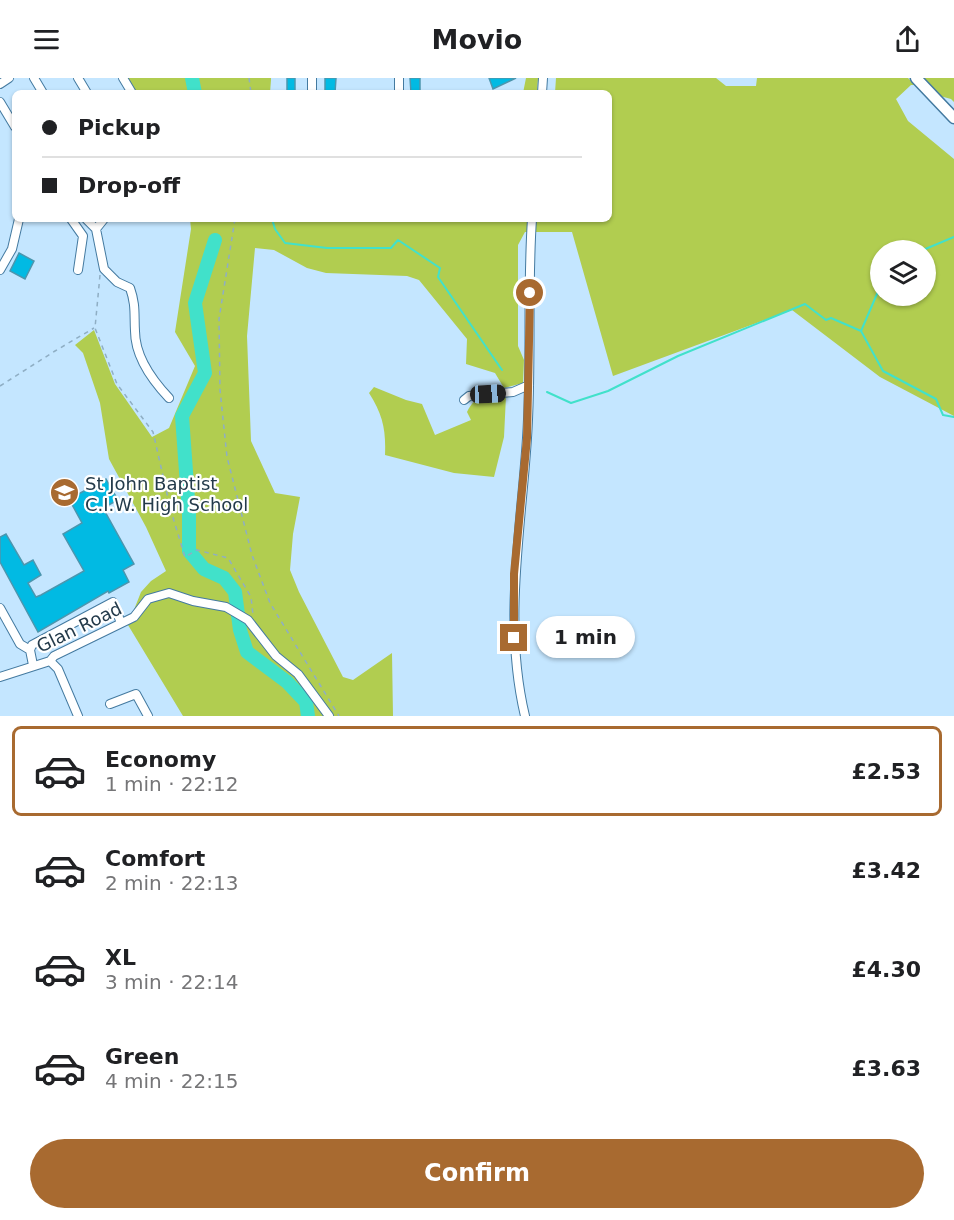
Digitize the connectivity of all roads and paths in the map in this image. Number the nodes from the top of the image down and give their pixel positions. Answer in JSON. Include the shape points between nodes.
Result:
{"nodes":[{"id":1,"x":9,"y":78,"type":"edge"},
{"id":2,"x":916,"y":78,"type":"edge"},
{"id":3,"x":0,"y":84,"type":"edge"},
{"id":4,"x":0,"y":102,"type":"edge"},
{"id":5,"x":954,"y":118,"type":"edge"},
{"id":6,"x":12,"y":122,"type":"edge"},
{"id":7,"x":18,"y":222,"type":"edge"},
{"id":8,"x":73,"y":222,"type":"edge"},
{"id":9,"x":88,"y":222,"type":"edge"},
{"id":10,"x":102,"y":222,"type":"edge"},
{"id":11,"x":235,"y":222,"type":"edge"},
{"id":12,"x":532,"y":222,"type":"edge"},
{"id":13,"x":97,"y":233,"type":"junction"},
{"id":14,"x":2,"y":266,"type":"edge"},
{"id":15,"x":104,"y":269,"type":"junction"},
{"id":16,"x":78,"y":270,"type":"dead end"},
{"id":17,"x":95,"y":328,"type":"junction"},
{"id":18,"x":0,"y":386,"type":"edge"},
{"id":19,"x":529,"y":386,"type":"junction"},
{"id":20,"x":169,"y":398,"type":"dead end"},
{"id":21,"x":465,"y":400,"type":"dead end"},
{"id":22,"x":0,"y":608,"type":"edge"},
{"id":23,"x":121,"y":623,"type":"junction"},
{"id":24,"x":255,"y":630,"type":"junction"},
{"id":25,"x":30,"y":650,"type":"junction"},
{"id":26,"x":50,"y":660,"type":"junction"},
{"id":27,"x":33,"y":665,"type":"junction"},
{"id":28,"x":0,"y":677,"type":"edge"},
{"id":29,"x":110,"y":704,"type":"dead end"},
{"id":30,"x":78,"y":716,"type":"edge"},
{"id":31,"x":148,"y":716,"type":"edge"},
{"id":32,"x":329,"y":716,"type":"edge"},
{"id":33,"x":339,"y":716,"type":"edge"},
{"id":34,"x":525,"y":716,"type":"edge"}],
"edges":[{"from":1,"to":3,"type":"street"},
{"from":2,"to":5,"type":"main road"},
{"from":4,"to":6,"type":"street"},
{"from":7,"to":14,"type":"street","via":[[12,249]]},
{"from":8,"to":16,"type":"street","via":[[83,236]]},
{"from":9,"to":13,"type":"street"},
{"from":10,"to":13,"type":"street"},
{"from":11,"to":33,"type":"path","via":[[219,319],[220,390],[227,457],[252,555],[270,603]]},
{"from":12,"to":19,"type":"street"},
{"from":13,"to":15,"type":"street"},
{"from":15,"to":17,"type":"path","via":[[99,277]]},
{"from":15,"to":20,"type":"street","via":[[130,288],[136,304],[135,333],[141,357],[155,384]]},
{"from":17,"to":18,"type":"path"},
{"from":17,"to":24,"type":"path","via":[[117,384],[153,432],[185,557],[197,550],[228,558],[251,597]]},
{"from":19,"to":21,"type":"street"},
{"from":19,"to":34,"type":"street","via":[[514,574],[514,638]]},
{"from":22,"to":25,"type":"street","via":[[20,644]]},
{"from":23,"to":24,"type":"street","name":"Glan Road","via":[[134,617],[148,599],[169,593],[226,607],[248,620]]},
{"from":23,"to":25,"type":"street","via":[[113,602],[32,645]]},
{"from":23,"to":26,"type":"street","name":"Glan Road"},
{"from":24,"to":32,"type":"street","name":"Glan Road","via":[[276,656],[298,674]]},
{"from":25,"to":27,"type":"street"},
{"from":26,"to":27,"type":"street","name":"Glan Road"},
{"from":26,"to":30,"type":"street","via":[[58,669]]},
{"from":27,"to":28,"type":"street","name":"Glan Road"},
{"from":29,"to":31,"type":"street","via":[[136,694]]}]}
